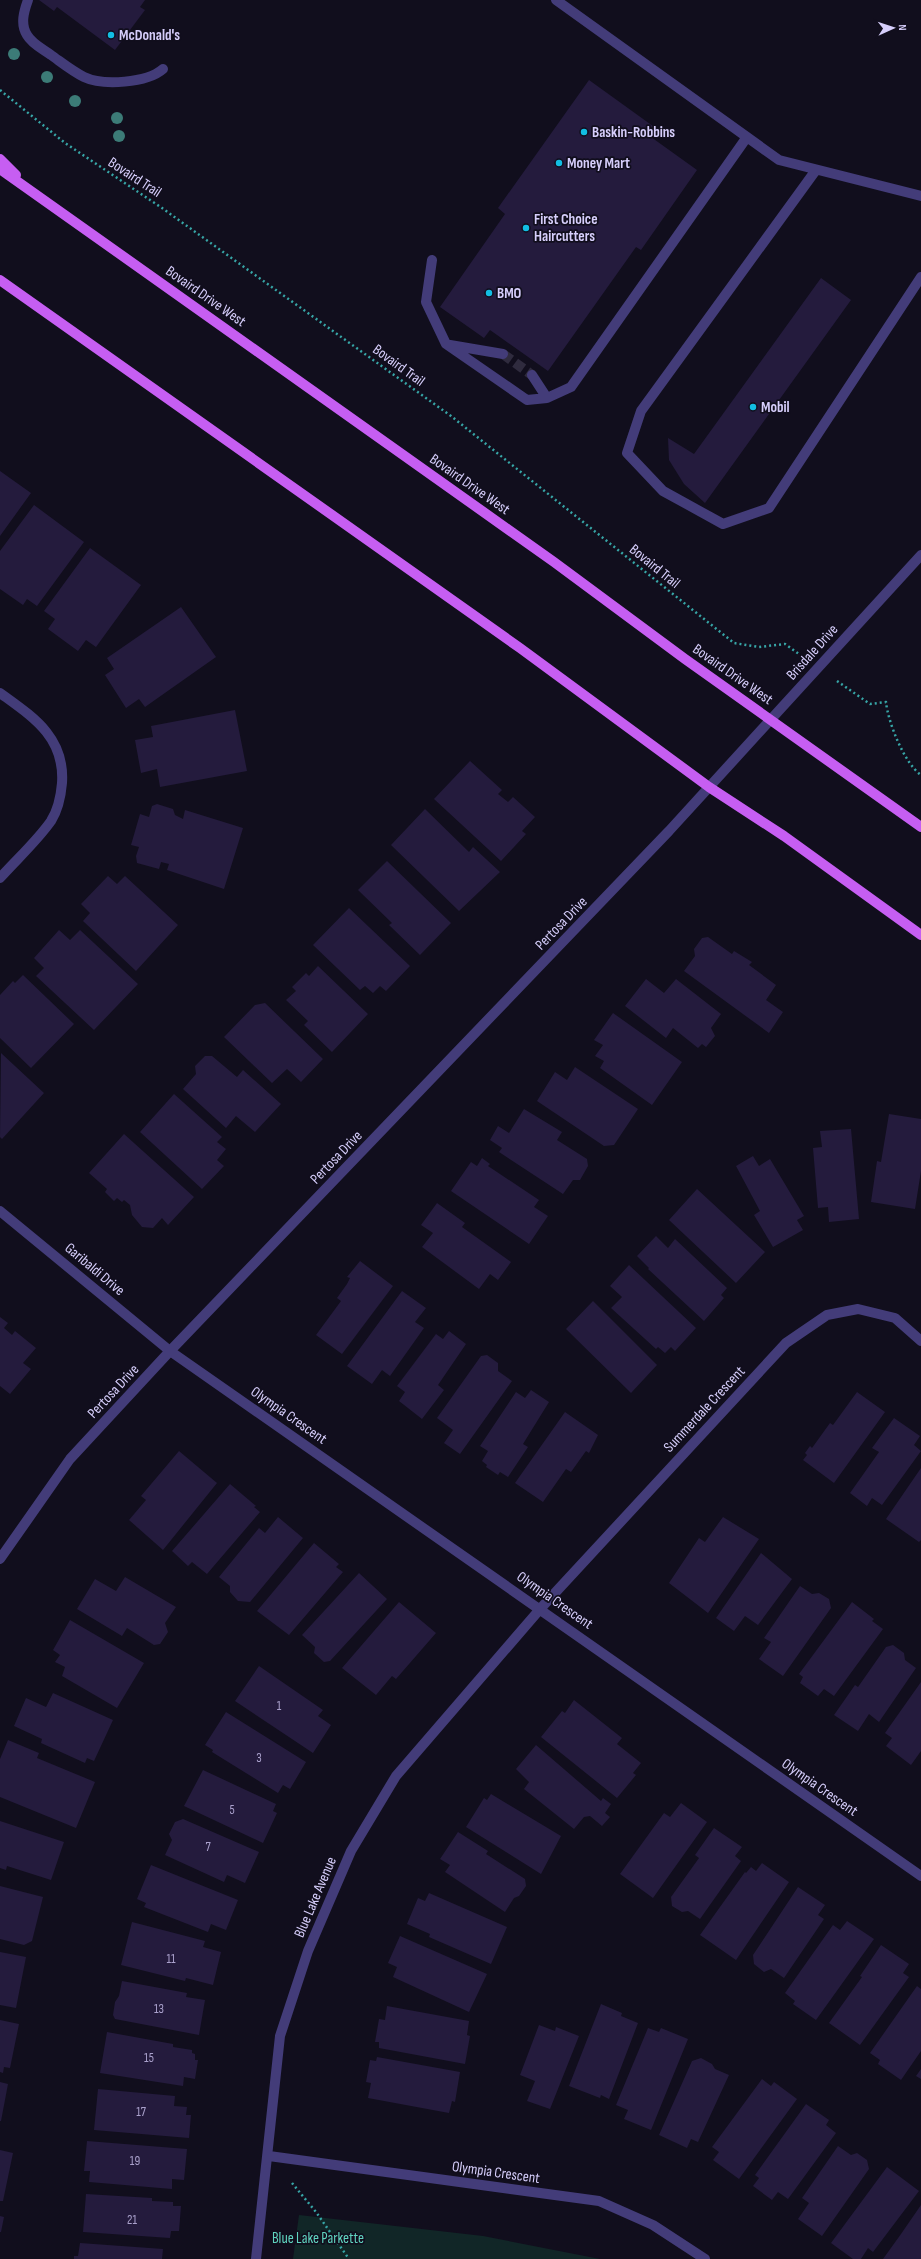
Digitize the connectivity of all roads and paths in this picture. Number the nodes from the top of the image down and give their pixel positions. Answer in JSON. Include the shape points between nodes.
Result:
{"nodes":[{"id":1,"x":28,"y":0,"type":"edge"},
{"id":2,"x":556,"y":0,"type":"edge"},
{"id":3,"x":163,"y":69,"type":"dead end"},
{"id":4,"x":0,"y":90,"type":"edge"},
{"id":5,"x":747,"y":137,"type":"junction"},
{"id":6,"x":0,"y":159,"type":"edge"},
{"id":7,"x":0,"y":169,"type":"edge"},
{"id":8,"x":816,"y":170,"type":"junction"},
{"id":9,"x":33,"y":192,"type":"junction"},
{"id":10,"x":921,"y":196,"type":"edge"},
{"id":11,"x":432,"y":260,"type":"dead end"},
{"id":12,"x":921,"y":277,"type":"edge"},
{"id":13,"x":0,"y":280,"type":"edge"},
{"id":14,"x":446,"y":344,"type":"junction"},
{"id":15,"x":503,"y":354,"type":"tunnel mouth"},
{"id":16,"x":532,"y":375,"type":"tunnel mouth"},
{"id":17,"x":547,"y":398,"type":"junction"},
{"id":18,"x":921,"y":555,"type":"edge"},
{"id":19,"x":785,"y":644,"type":"dead end"},
{"id":20,"x":0,"y":693,"type":"edge"},
{"id":21,"x":870,"y":704,"type":"dead end"},
{"id":22,"x":772,"y":719,"type":"junction"},
{"id":23,"x":921,"y":775,"type":"edge"},
{"id":24,"x":709,"y":787,"type":"junction"},
{"id":25,"x":921,"y":827,"type":"edge"},
{"id":26,"x":0,"y":878,"type":"edge"},
{"id":27,"x":921,"y":935,"type":"edge"},
{"id":28,"x":0,"y":1210,"type":"edge"},
{"id":29,"x":921,"y":1340,"type":"edge"},
{"id":30,"x":170,"y":1351,"type":"junction"},
{"id":31,"x":0,"y":1559,"type":"edge"},
{"id":32,"x":540,"y":1608,"type":"junction"},
{"id":33,"x":921,"y":1876,"type":"edge"},
{"id":34,"x":269,"y":2156,"type":"junction"},
{"id":35,"x":256,"y":2259,"type":"edge"},
{"id":36,"x":349,"y":2259,"type":"edge"},
{"id":37,"x":705,"y":2259,"type":"edge"}],
"edges":[{"from":1,"to":3,"type":"street","via":[[23,22],[27,35],[39,47],[85,77],[131,81],[153,75]]},
{"from":2,"to":5,"type":"street"},
{"from":4,"to":19,"type":"path","name":"Bovaird Trail","via":[[65,143],[162,208],[451,416],[734,643],[759,647]]},
{"from":5,"to":8,"type":"street","via":[[778,160]]},
{"from":5,"to":17,"type":"street","via":[[570,387]]},
{"from":6,"to":9,"type":"main road"},
{"from":7,"to":9,"type":"main road","name":"Bovaird Drive West"},
{"from":8,"to":10,"type":"street"},
{"from":8,"to":12,"type":"street","via":[[641,411],[627,453],[663,491],[723,524],[770,508]]},
{"from":9,"to":22,"type":"main road","name":"Bovaird Drive West"},
{"from":11,"to":14,"type":"street","via":[[426,302]]},
{"from":13,"to":24,"type":"main road","via":[[520,648]]},
{"from":14,"to":15,"type":"street"},
{"from":14,"to":17,"type":"street","via":[[527,400]]},
{"from":16,"to":17,"type":"street"},
{"from":18,"to":22,"type":"street","name":"Brisdale Drive"},
{"from":20,"to":26,"type":"street","via":[[48,732],[57,747],[63,774],[58,805],[51,820]]},
{"from":21,"to":23,"type":"path","via":[[886,702],[888,714],[903,751]]},
{"from":22,"to":24,"type":"street","name":"Brisdale Drive"},
{"from":22,"to":25,"type":"main road","name":"Bovaird Drive West"},
{"from":24,"to":27,"type":"main road","via":[[784,836]]},
{"from":24,"to":30,"type":"street","name":"Pertosa Drive"},
{"from":28,"to":30,"type":"street","name":"Garibaldi Drive"},
{"from":29,"to":32,"type":"street","name":"Summerdale Crescent","via":[[895,1318],[858,1309],[827,1315],[786,1343]]},
{"from":30,"to":31,"type":"street","name":"Pertosa Drive","via":[[70,1459]]},
{"from":30,"to":32,"type":"street","name":"Olympia Crescent"},
{"from":32,"to":33,"type":"street","name":"Olympia Crescent"},
{"from":32,"to":34,"type":"street","name":"Blue Lake Avenue","via":[[396,1776],[351,1851],[308,1951],[280,2036]]},
{"from":34,"to":35,"type":"street","name":"Blue Lake Avenue"},
{"from":34,"to":36,"type":"path","via":[[316,2212]]},
{"from":34,"to":37,"type":"street","name":"Olympia Crescent","via":[[600,2201],[653,2225]]}]}
